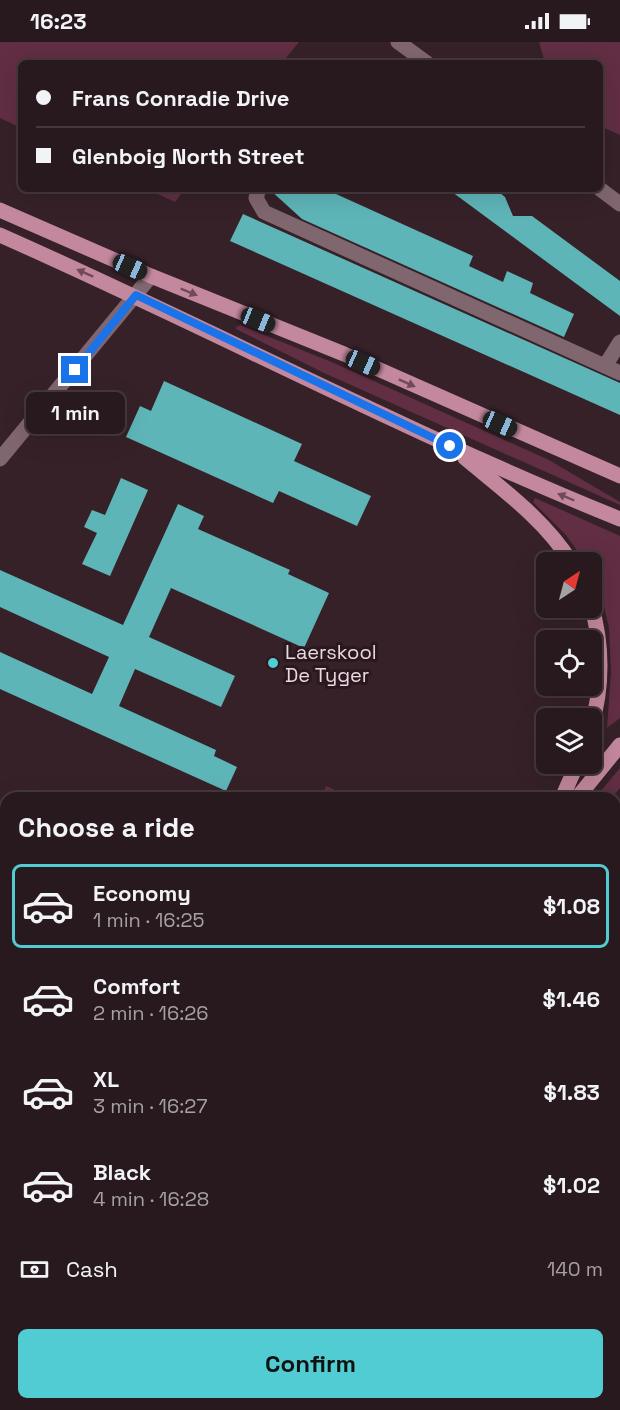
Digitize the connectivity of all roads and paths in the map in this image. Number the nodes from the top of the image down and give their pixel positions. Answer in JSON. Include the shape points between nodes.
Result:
{"nodes":[{"id":1,"x":398,"y":42,"type":"edge"},
{"id":2,"x":423,"y":60,"type":"edge"},
{"id":3,"x":603,"y":191,"type":"edge"},
{"id":4,"x":258,"y":192,"type":"edge"},
{"id":5,"x":620,"y":204,"type":"edge"},
{"id":6,"x":0,"y":210,"type":"edge"},
{"id":7,"x":0,"y":235,"type":"edge"},
{"id":8,"x":151,"y":276,"type":"junction"},
{"id":9,"x":136,"y":295,"type":"junction"},
{"id":10,"x":620,"y":342,"type":"edge"},
{"id":11,"x":605,"y":366,"type":"junction"},
{"id":12,"x":620,"y":373,"type":"edge"},
{"id":13,"x":450,"y":446,"type":"junction"},
{"id":14,"x":0,"y":459,"type":"edge"},
{"id":15,"x":620,"y":476,"type":"edge"},
{"id":16,"x":620,"y":519,"type":"edge"},
{"id":17,"x":564,"y":552,"type":"edge"},
{"id":18,"x":596,"y":618,"type":"edge"},
{"id":19,"x":595,"y":708,"type":"edge"},
{"id":20,"x":620,"y":745,"type":"edge"},
{"id":21,"x":573,"y":774,"type":"edge"},
{"id":22,"x":565,"y":792,"type":"edge"},
{"id":23,"x":582,"y":792,"type":"edge"}],
"edges":[{"from":1,"to":2,"type":"street"},
{"from":3,"to":5,"type":"street"},
{"from":4,"to":11,"type":"street","via":[[256,198],[264,212]]},
{"from":6,"to":8,"type":"main road"},
{"from":9,"to":7,"type":"main road","one_way":true},
{"from":8,"to":9,"type":"street"},
{"from":8,"to":15,"type":"main road","one_way":true,"via":[[344,354]]},
{"from":9,"to":13,"type":"main road"},
{"from":9,"to":14,"type":"street"},
{"from":10,"to":11,"type":"street"},
{"from":11,"to":12,"type":"street"},
{"from":16,"to":13,"type":"main road","one_way":true},
{"from":13,"to":17,"type":"main road","via":[[525,509]]},
{"from":18,"to":19,"type":"main road","via":[[600,682]]},
{"from":20,"to":23,"type":"main road"},
{"from":21,"to":22,"type":"main road"}]}
